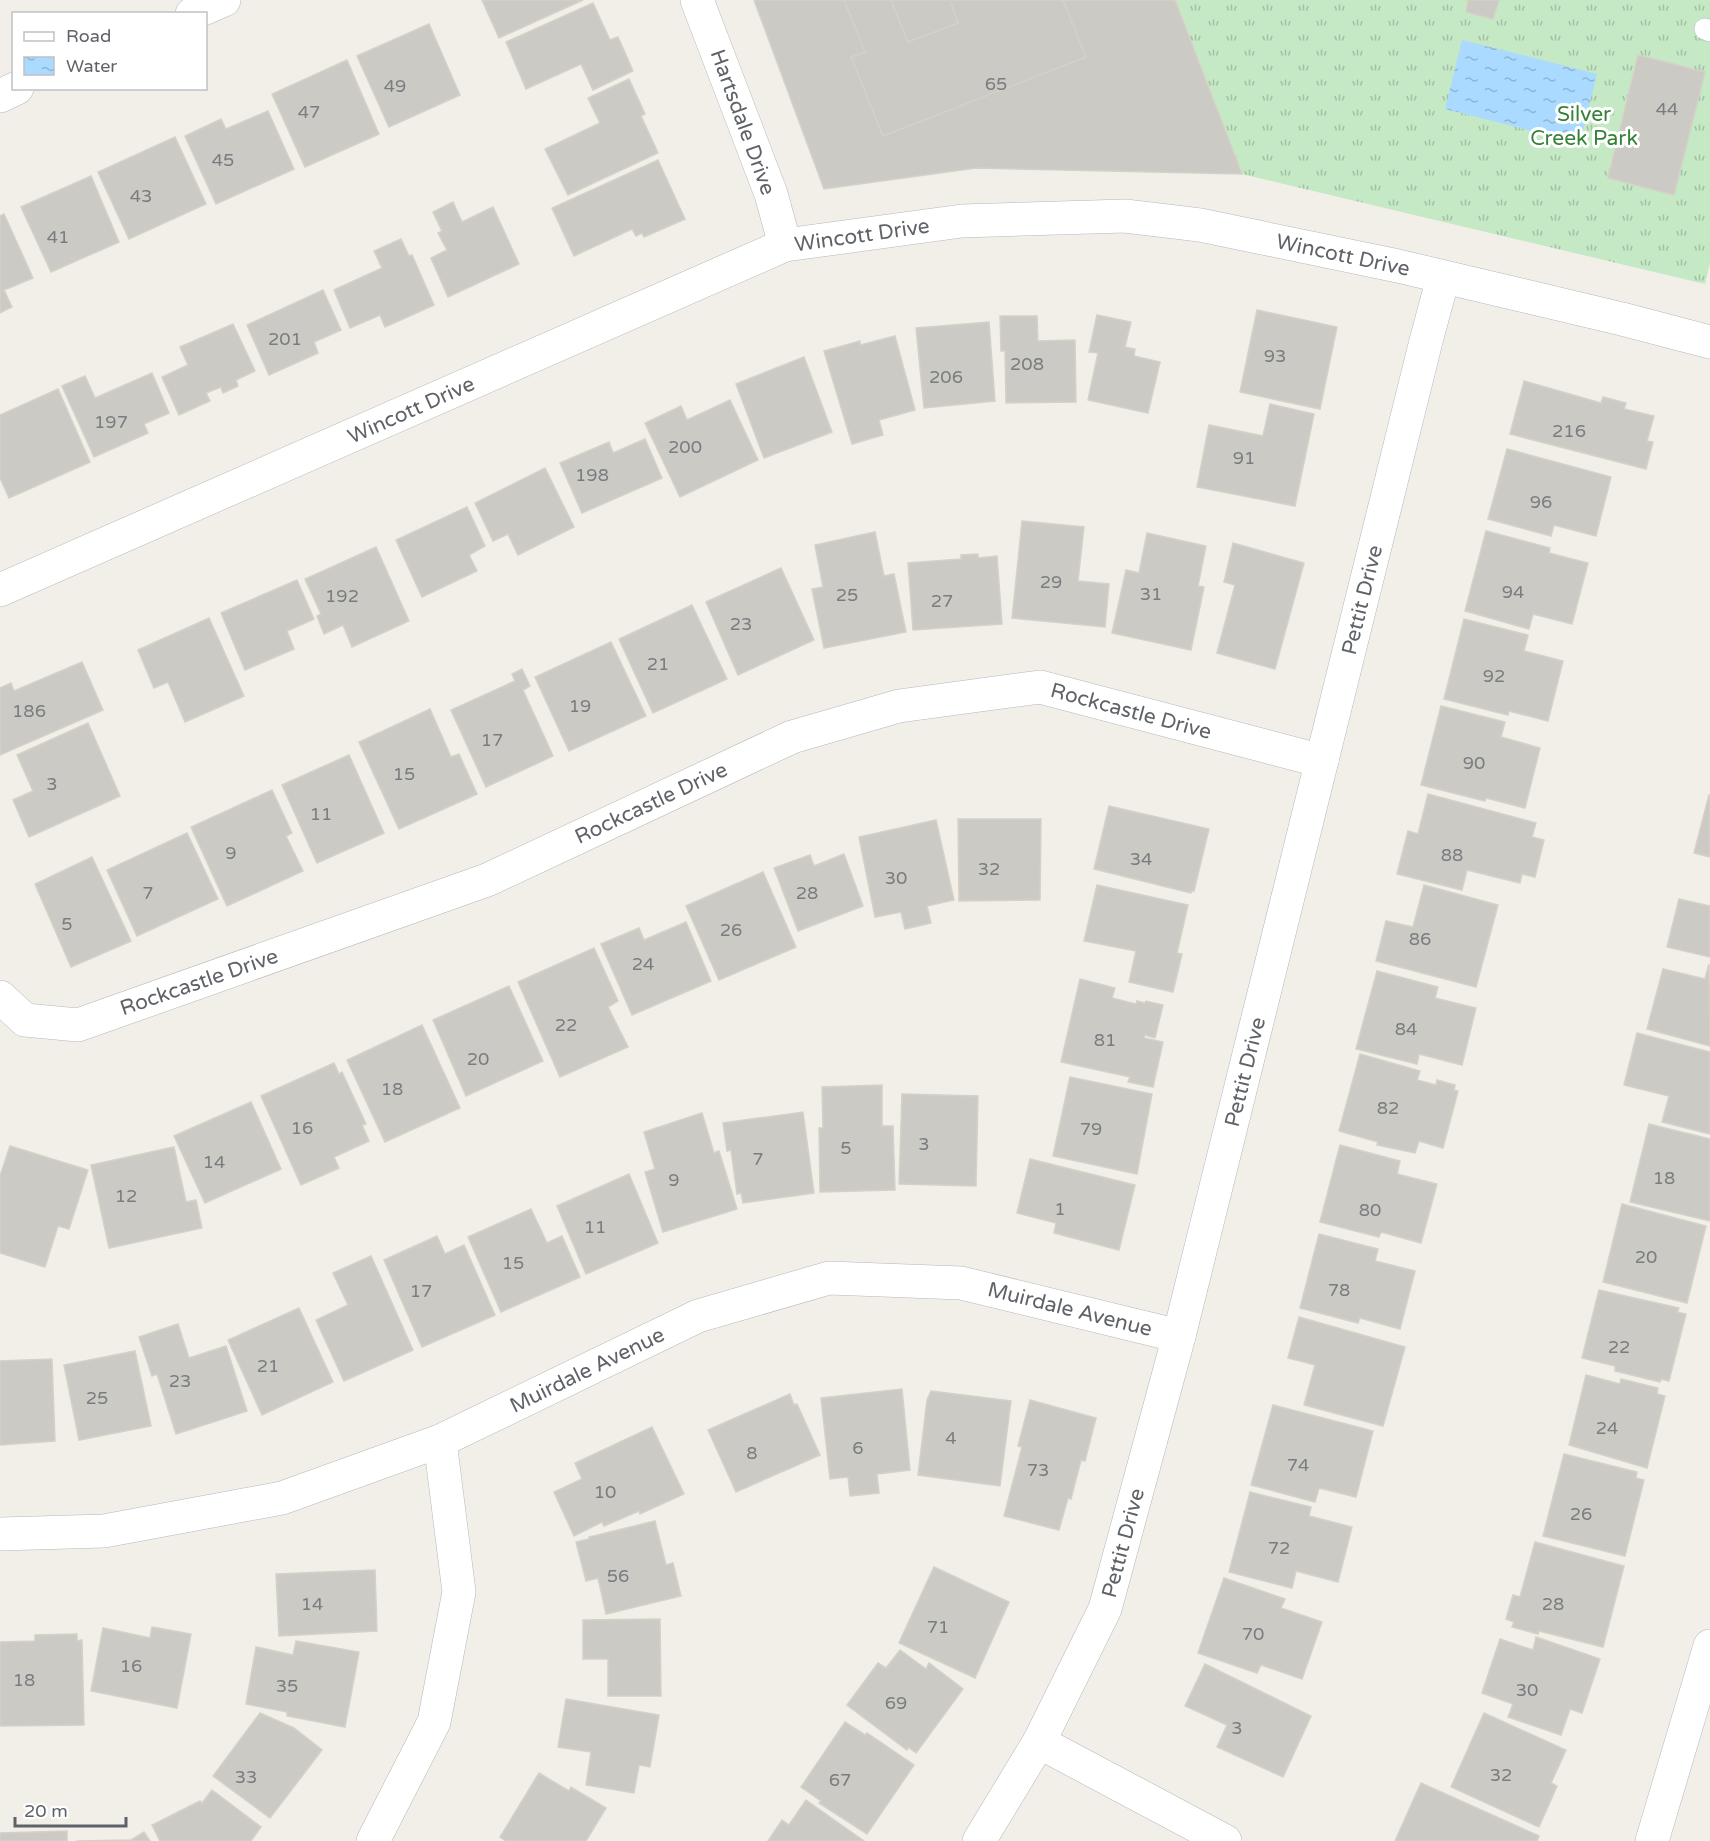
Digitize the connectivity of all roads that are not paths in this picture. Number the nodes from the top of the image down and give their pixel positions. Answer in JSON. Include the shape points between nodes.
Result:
{"nodes":[{"id":1,"x":224,"y":0,"type":"edge"},
{"id":2,"x":697,"y":0,"type":"edge"},
{"id":3,"x":197,"y":12,"type":"edge"},
{"id":4,"x":785,"y":245,"type":"junction"},
{"id":5,"x":1443,"y":278,"type":"junction"},
{"id":6,"x":1710,"y":342,"type":"edge"},
{"id":7,"x":0,"y":590,"type":"edge"},
{"id":8,"x":1322,"y":761,"type":"junction"},
{"id":9,"x":0,"y":997,"type":"edge"},
{"id":10,"x":1179,"y":1336,"type":"junction"},
{"id":11,"x":440,"y":1441,"type":"junction"},
{"id":12,"x":0,"y":1534,"type":"edge"},
{"id":13,"x":1710,"y":1646,"type":"edge"},
{"id":14,"x":1039,"y":1742,"type":"junction"},
{"id":15,"x":372,"y":1841,"type":"edge"},
{"id":16,"x":979,"y":1841,"type":"edge"},
{"id":17,"x":1225,"y":1841,"type":"edge"},
{"id":18,"x":1652,"y":1841,"type":"edge"}],
"edges":[{"from":1,"to":3,"type":"street"},
{"from":2,"to":4,"type":"street","name":"Hartsdale Drive","via":[[771,194]]},
{"from":4,"to":5,"type":"street","name":"Wincott Drive","via":[[962,221],[1125,216],[1200,225]]},
{"from":4,"to":7,"type":"street","name":"Wincott Drive"},
{"from":5,"to":6,"type":"street","name":"Wincott Drive"},
{"from":5,"to":8,"type":"street","name":"Pettit Drive"},
{"from":8,"to":9,"type":"street","name":"Rockcastle Drive","via":[[1040,687],[899,706],[792,737],[487,880],[78,1025],[25,1020]]},
{"from":8,"to":10,"type":"street","name":"Pettit Drive"},
{"from":10,"to":11,"type":"street","name":"Muirdale Avenue","via":[[961,1282],[829,1278],[698,1316]]},
{"from":10,"to":14,"type":"street","name":"Pettit Drive","via":[[1105,1609]]},
{"from":11,"to":12,"type":"street","name":"Muirdale Avenue","via":[[282,1498],[104,1531]]},
{"from":11,"to":15,"type":"street","via":[[459,1592],[434,1722]]},
{"from":13,"to":18,"type":"street"},
{"from":14,"to":16,"type":"street","name":"Pettit Drive"},
{"from":14,"to":17,"type":"street"}]}
